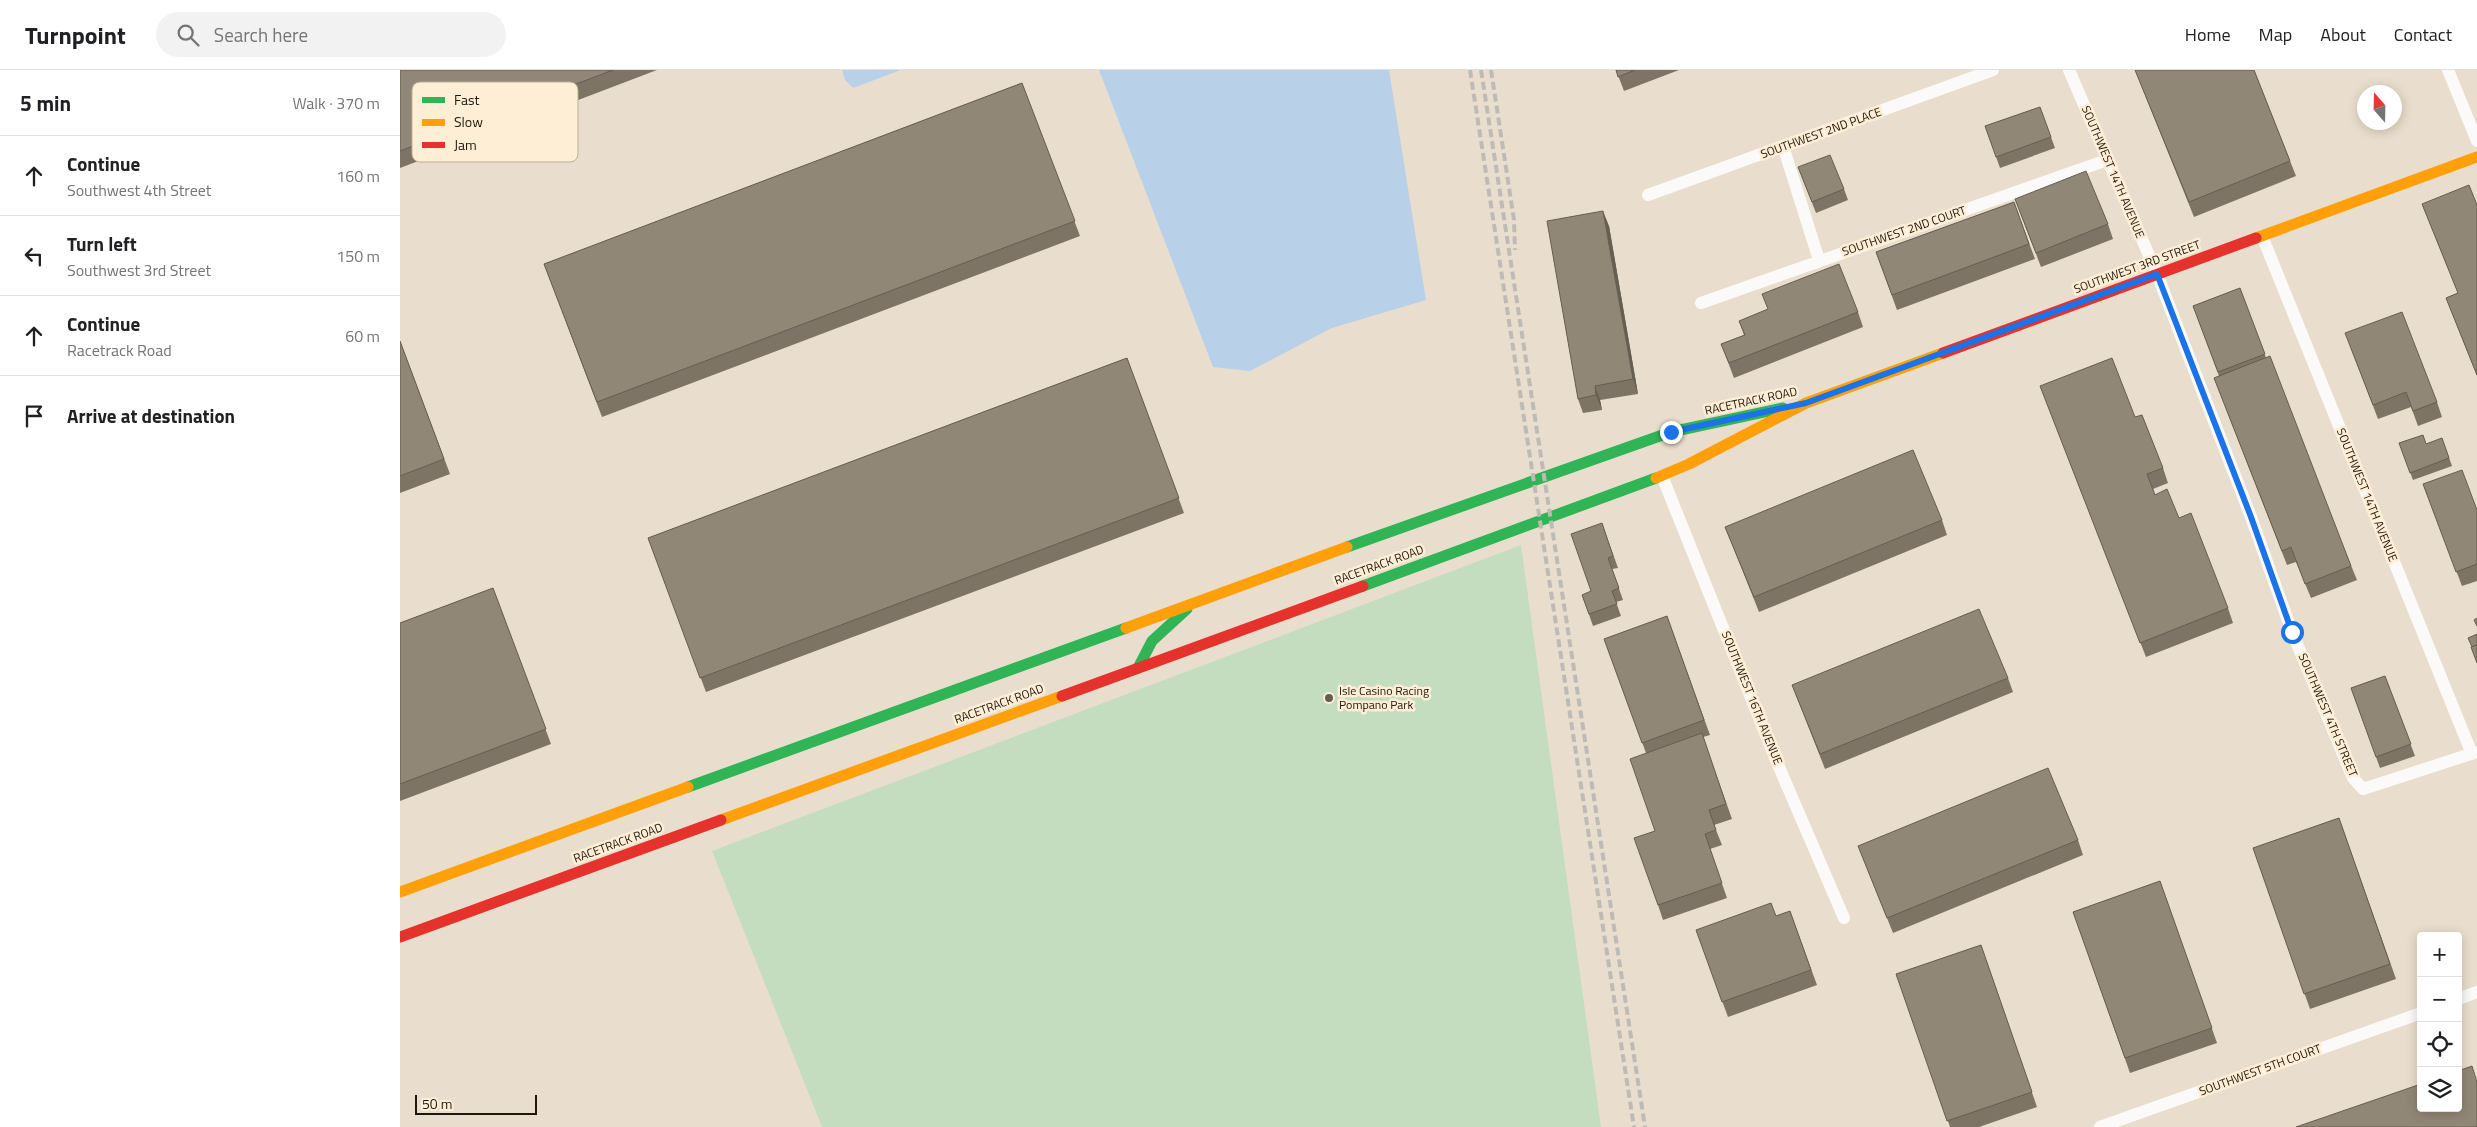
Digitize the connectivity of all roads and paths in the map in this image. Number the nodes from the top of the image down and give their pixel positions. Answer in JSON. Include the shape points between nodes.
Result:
{"nodes":[{"id":1,"x":1993,"y":70,"type":"edge"},
{"id":2,"x":2069,"y":70,"type":"edge"},
{"id":3,"x":2448,"y":70,"type":"edge"},
{"id":4,"x":2477,"y":141,"type":"edge"},
{"id":5,"x":1784,"y":146,"type":"junction"},
{"id":6,"x":2477,"y":157,"type":"edge"},
{"id":7,"x":2107,"y":160,"type":"junction"},
{"id":8,"x":1648,"y":195,"type":"dead end"},
{"id":9,"x":2262,"y":236,"type":"junction"},
{"id":10,"x":1819,"y":260,"type":"junction"},
{"id":11,"x":2157,"y":274,"type":"junction"},
{"id":12,"x":1701,"y":303,"type":"dead end"},
{"id":13,"x":1806,"y":403,"type":"junction"},
{"id":14,"x":1662,"y":476,"type":"junction"},
{"id":15,"x":1194,"y":603,"type":"junction"},
{"id":16,"x":1138,"y":668,"type":"junction"},
{"id":17,"x":2474,"y":753,"type":"edge"},
{"id":18,"x":400,"y":892,"type":"edge"},
{"id":19,"x":1844,"y":918,"type":"dead end"},
{"id":20,"x":400,"y":937,"type":"edge"},
{"id":21,"x":2477,"y":992,"type":"edge"},
{"id":22,"x":2462,"y":998,"type":"edge"},
{"id":23,"x":2417,"y":1013,"type":"edge"},
{"id":24,"x":2100,"y":1127,"type":"edge"}],
"edges":[{"from":1,"to":5,"type":"street","name":"SOUTHWEST 2ND PLACE"},
{"from":2,"to":7,"type":"street","name":"SOUTHWEST 14TH AVENUE"},
{"from":3,"to":4,"type":"street"},
{"from":5,"to":8,"type":"street","name":"SOUTHWEST 2ND PLACE"},
{"from":5,"to":10,"type":"street"},
{"from":6,"to":9,"type":"street","name":"SOUTHWEST 3RD STREET"},
{"from":7,"to":10,"type":"street","name":"SOUTHWEST 2ND COURT"},
{"from":7,"to":11,"type":"street","name":"SOUTHWEST 14TH AVENUE"},
{"from":9,"to":11,"type":"street","name":"SOUTHWEST 3RD STREET"},
{"from":9,"to":17,"type":"street","name":"SOUTHWEST 14TH AVENUE"},
{"from":10,"to":12,"type":"street","name":"SOUTHWEST 2ND COURT"},
{"from":11,"to":13,"type":"street","name":"SOUTHWEST 3RD STREET"},
{"from":11,"to":17,"type":"street","name":"SOUTHWEST 4TH STREET","via":[[2292,632],[2353,778],[2363,789]]},
{"from":13,"to":14,"type":"street","name":"RACETRACK ROAD"},
{"from":13,"to":15,"type":"street","name":"RACETRACK ROAD","via":[[1641,441]]},
{"from":14,"to":16,"type":"street","name":"RACETRACK ROAD"},
{"from":14,"to":19,"type":"street","name":"SOUTHWEST 16TH AVENUE","via":[[1776,760]]},
{"from":15,"to":16,"type":"street","via":[[1152,641]]},
{"from":15,"to":18,"type":"street","name":"RACETRACK ROAD"},
{"from":16,"to":20,"type":"street","name":"RACETRACK ROAD"},
{"from":21,"to":22,"type":"street"},
{"from":23,"to":24,"type":"street","name":"SOUTHWEST 5TH COURT"}]}
